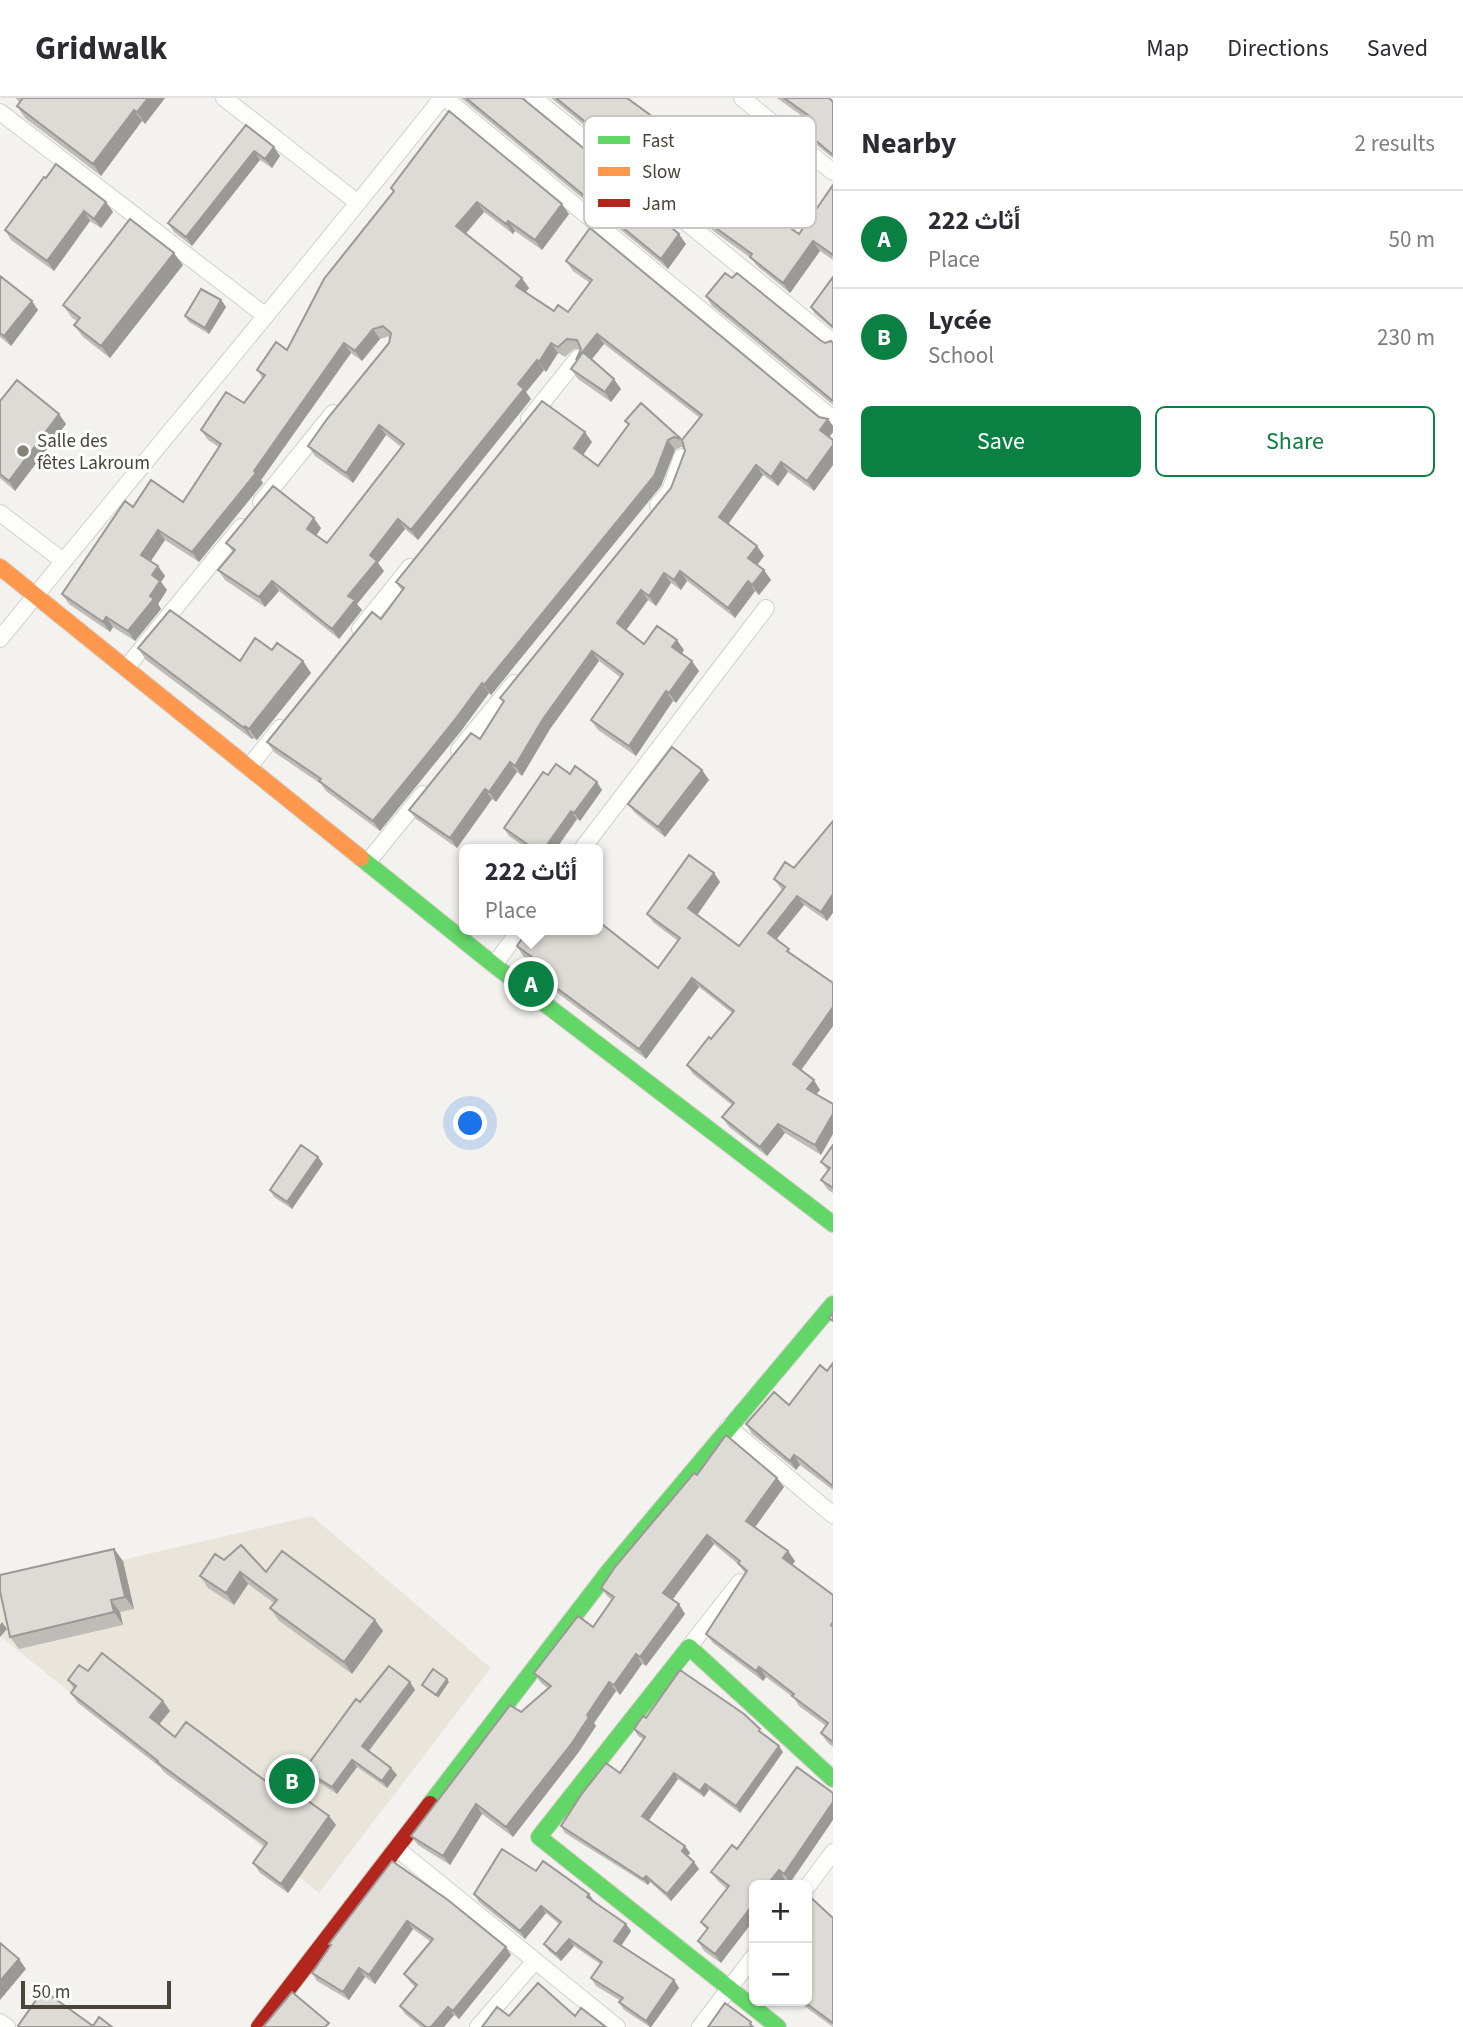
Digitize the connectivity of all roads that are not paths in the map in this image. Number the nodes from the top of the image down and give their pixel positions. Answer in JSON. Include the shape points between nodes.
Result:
{"nodes":[{"id":1,"x":223,"y":98,"type":"edge"},
{"id":2,"x":443,"y":98,"type":"edge"},
{"id":3,"x":534,"y":98,"type":"edge"},
{"id":4,"x":742,"y":98,"type":"edge"},
{"id":5,"x":0,"y":112,"type":"edge"},
{"id":6,"x":764,"y":116,"type":"edge"},
{"id":7,"x":584,"y":139,"type":"edge"},
{"id":8,"x":816,"y":158,"type":"edge"},
{"id":9,"x":833,"y":172,"type":"edge"},
{"id":10,"x":358,"y":203,"type":"junction"},
{"id":11,"x":584,"y":214,"type":"edge"},
{"id":12,"x":601,"y":228,"type":"edge"},
{"id":13,"x":693,"y":228,"type":"edge"},
{"id":14,"x":266,"y":316,"type":"junction"},
{"id":15,"x":833,"y":342,"type":"edge"},
{"id":16,"x":578,"y":358,"type":"edge"},
{"id":17,"x":344,"y":400,"type":"edge"},
{"id":18,"x":833,"y":419,"type":"edge"},
{"id":19,"x":517,"y":433,"type":"edge"},
{"id":20,"x":682,"y":457,"type":"edge"},
{"id":21,"x":0,"y":513,"type":"edge"},
{"id":22,"x":644,"y":523,"type":"edge"},
{"id":23,"x":422,"y":552,"type":"edge"},
{"id":24,"x":62,"y":560,"type":"junction"},
{"id":25,"x":0,"y":567,"type":"edge"},
{"id":26,"x":35,"y":596,"type":"junction"},
{"id":27,"x":766,"y":608,"type":"dead end"},
{"id":28,"x":353,"y":638,"type":"edge"},
{"id":29,"x":0,"y":639,"type":"edge"},
{"id":30,"x":127,"y":668,"type":"junction"},
{"id":31,"x":523,"y":672,"type":"edge"},
{"id":32,"x":292,"y":713,"type":"edge"},
{"id":33,"x":248,"y":767,"type":"junction"},
{"id":34,"x":586,"y":844,"type":"edge"},
{"id":35,"x":367,"y":863,"type":"junction"},
{"id":36,"x":516,"y":935,"type":"edge"},
{"id":37,"x":494,"y":965,"type":"junction"},
{"id":38,"x":833,"y":1224,"type":"edge"},
{"id":39,"x":833,"y":1304,"type":"edge"},
{"id":40,"x":728,"y":1427,"type":"junction"},
{"id":41,"x":833,"y":1515,"type":"edge"},
{"id":42,"x":740,"y":1582,"type":"edge"},
{"id":43,"x":689,"y":1647,"type":"junction"},
{"id":44,"x":833,"y":1779,"type":"edge"},
{"id":45,"x":396,"y":1848,"type":"junction"},
{"id":46,"x":833,"y":1852,"type":"edge"},
{"id":47,"x":812,"y":1880,"type":"edge"},
{"id":48,"x":535,"y":1961,"type":"junction"},
{"id":49,"x":749,"y":1962,"type":"edge"},
{"id":50,"x":730,"y":1987,"type":"junction"},
{"id":51,"x":0,"y":2022,"type":"edge"},
{"id":52,"x":7,"y":2027,"type":"edge"},
{"id":53,"x":259,"y":2027,"type":"edge"},
{"id":54,"x":478,"y":2027,"type":"edge"},
{"id":55,"x":617,"y":2027,"type":"edge"},
{"id":56,"x":700,"y":2027,"type":"edge"},
{"id":57,"x":778,"y":2027,"type":"edge"}],
"edges":[{"from":1,"to":10,"type":"street"},
{"from":2,"to":10,"type":"street"},
{"from":2,"to":11,"type":"street"},
{"from":3,"to":7,"type":"street"},
{"from":4,"to":6,"type":"street"},
{"from":5,"to":14,"type":"street"},
{"from":8,"to":9,"type":"street"},
{"from":10,"to":14,"type":"street"},
{"from":12,"to":18,"type":"street"},
{"from":13,"to":15,"type":"street"},
{"from":14,"to":24,"type":"street"},
{"from":16,"to":19,"type":"street"},
{"from":17,"to":30,"type":"street"},
{"from":20,"to":22,"type":"street","via":[[670,491]]},
{"from":21,"to":24,"type":"street"},
{"from":23,"to":28,"type":"street"},
{"from":24,"to":26,"type":"street"},
{"from":25,"to":26,"type":"street"},
{"from":26,"to":29,"type":"street"},
{"from":26,"to":30,"type":"street"},
{"from":27,"to":34,"type":"street"},
{"from":30,"to":33,"type":"street"},
{"from":31,"to":35,"type":"street"},
{"from":32,"to":33,"type":"street"},
{"from":33,"to":35,"type":"street"},
{"from":35,"to":37,"type":"street"},
{"from":36,"to":37,"type":"street"},
{"from":37,"to":38,"type":"street"},
{"from":39,"to":40,"type":"street"},
{"from":40,"to":41,"type":"street"},
{"from":40,"to":45,"type":"street","via":[[608,1572]]},
{"from":42,"to":43,"type":"street"},
{"from":43,"to":44,"type":"street"},
{"from":43,"to":50,"type":"street","via":[[539,1837]]},
{"from":45,"to":48,"type":"street"},
{"from":45,"to":53,"type":"street"},
{"from":46,"to":47,"type":"street"},
{"from":48,"to":54,"type":"street"},
{"from":48,"to":55,"type":"street"},
{"from":49,"to":50,"type":"street"},
{"from":50,"to":56,"type":"street"},
{"from":50,"to":57,"type":"street"},
{"from":51,"to":52,"type":"street"}]}
